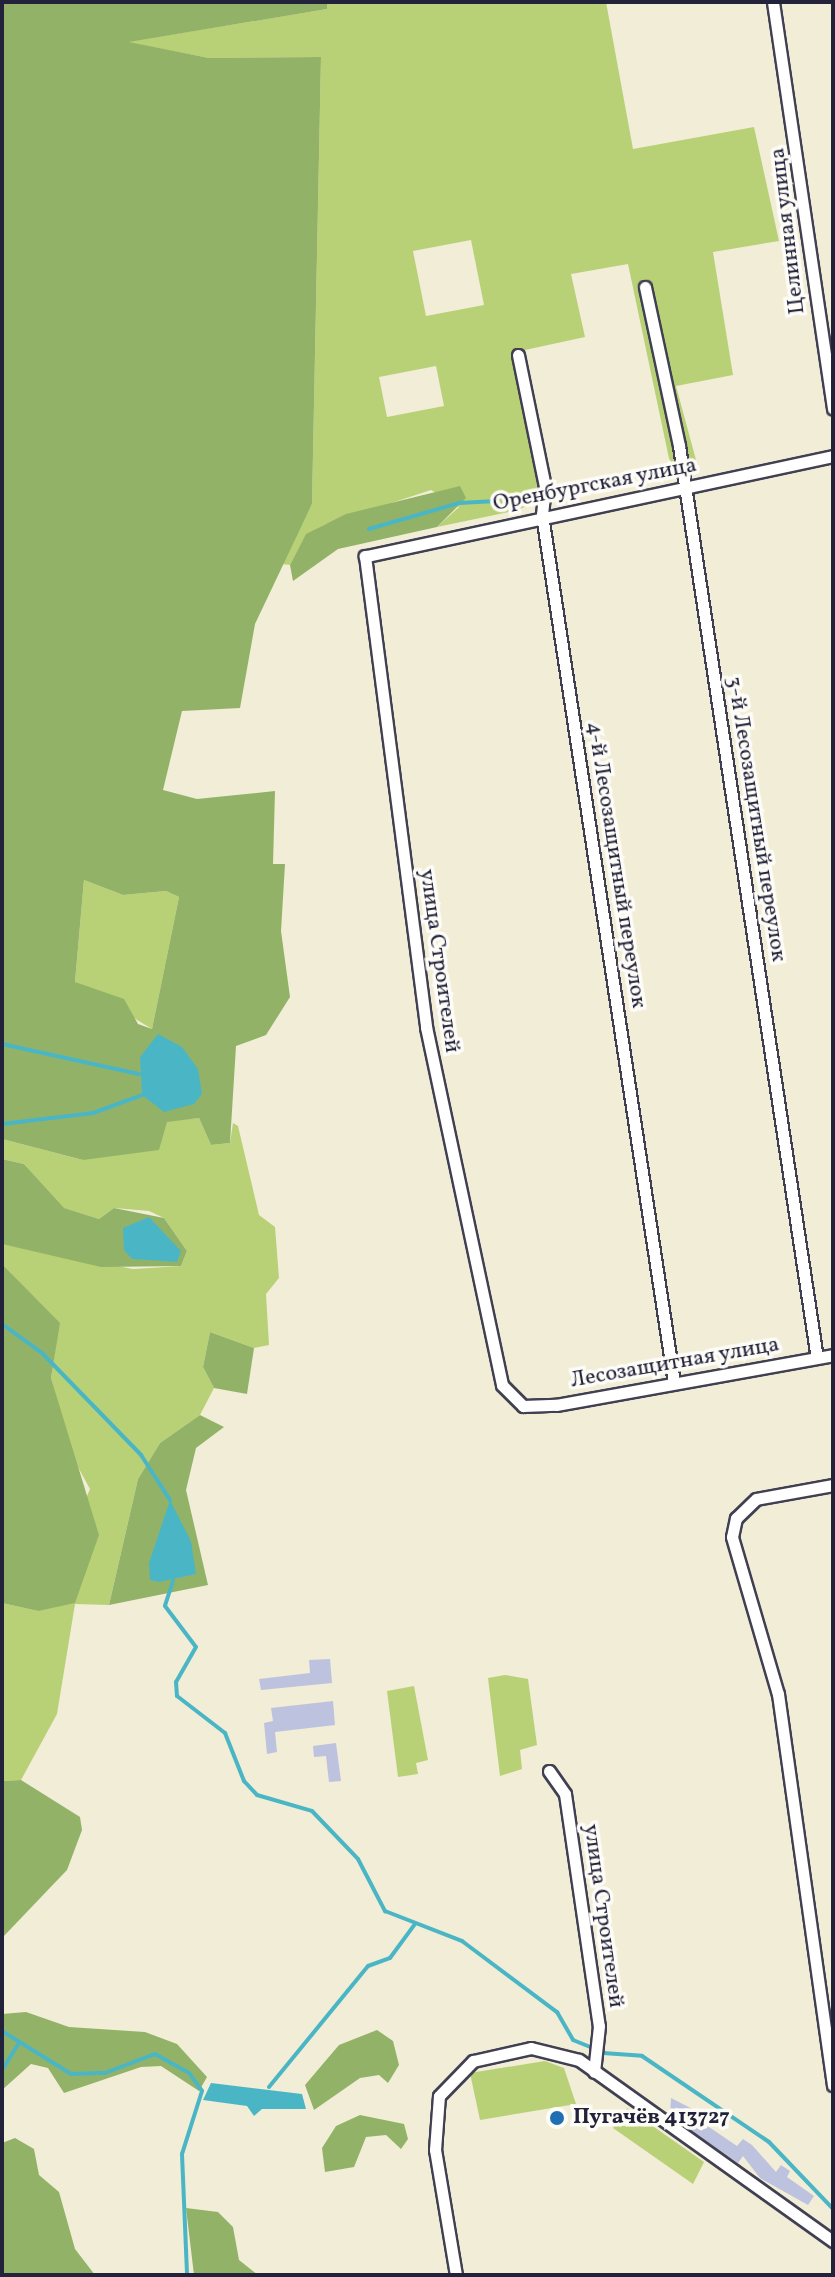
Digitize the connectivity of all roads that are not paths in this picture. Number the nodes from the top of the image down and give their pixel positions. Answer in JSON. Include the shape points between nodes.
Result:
{"nodes":[{"id":1,"x":773,"y":2,"type":"edge"},
{"id":2,"x":645,"y":287,"type":"dead end"},
{"id":3,"x":518,"y":355,"type":"dead end"},
{"id":4,"x":833,"y":409,"type":"edge"},
{"id":5,"x":833,"y":456,"type":"edge"},
{"id":6,"x":685,"y":487,"type":"junction"},
{"id":7,"x":542,"y":515,"type":"junction"},
{"id":8,"x":365,"y":556,"type":"joint"},
{"id":9,"x":833,"y":1355,"type":"edge"},
{"id":10,"x":817,"y":1358,"type":"junction"},
{"id":11,"x":674,"y":1383,"type":"junction"},
{"id":12,"x":523,"y":1406,"type":"joint"},
{"id":13,"x":833,"y":1485,"type":"edge"},
{"id":14,"x":549,"y":1771,"type":"dead end"},
{"id":15,"x":594,"y":2072,"type":"junction"},
{"id":16,"x":833,"y":2085,"type":"edge"},
{"id":17,"x":833,"y":2241,"type":"edge"},
{"id":18,"x":456,"y":2275,"type":"edge"}],
"edges":[{"from":1,"to":4,"type":"street","name":"Целинная улица"},
{"from":2,"to":6,"type":"street","name":"3-й Лесозащитный переулок"},
{"from":3,"to":7,"type":"street","name":"4-й Лесозащитный переулок","via":[[545,486]]},
{"from":5,"to":6,"type":"street","name":"Оренбургская улица"},
{"from":6,"to":7,"type":"street","name":"Оренбургская улица"},
{"from":6,"to":10,"type":"street","name":"3-й Лесозащитный переулок"},
{"from":7,"to":8,"type":"street","name":"Оренбургская улица"},
{"from":7,"to":11,"type":"street","name":"4-й Лесозащитный переулок"},
{"from":8,"to":12,"type":"street","name":"улица Строителей","via":[[426,1027],[448,1106],[495,1364],[502,1385]]},
{"from":9,"to":10,"type":"street","name":"Лесозащитная улица"},
{"from":10,"to":11,"type":"street","name":"Лесозащитная улица"},
{"from":11,"to":12,"type":"street","name":"Лесозащитная улица"},
{"from":13,"to":16,"type":"street","via":[[756,1499],[736,1518],[732,1537],[778,1694]]},
{"from":14,"to":15,"type":"street","name":"улица Строителей","via":[[565,1794],[599,2026]]},
{"from":15,"to":17,"type":"street"},
{"from":15,"to":18,"type":"street","via":[[560,2052],[531,2048],[473,2061],[439,2096],[435,2150]]}]}
